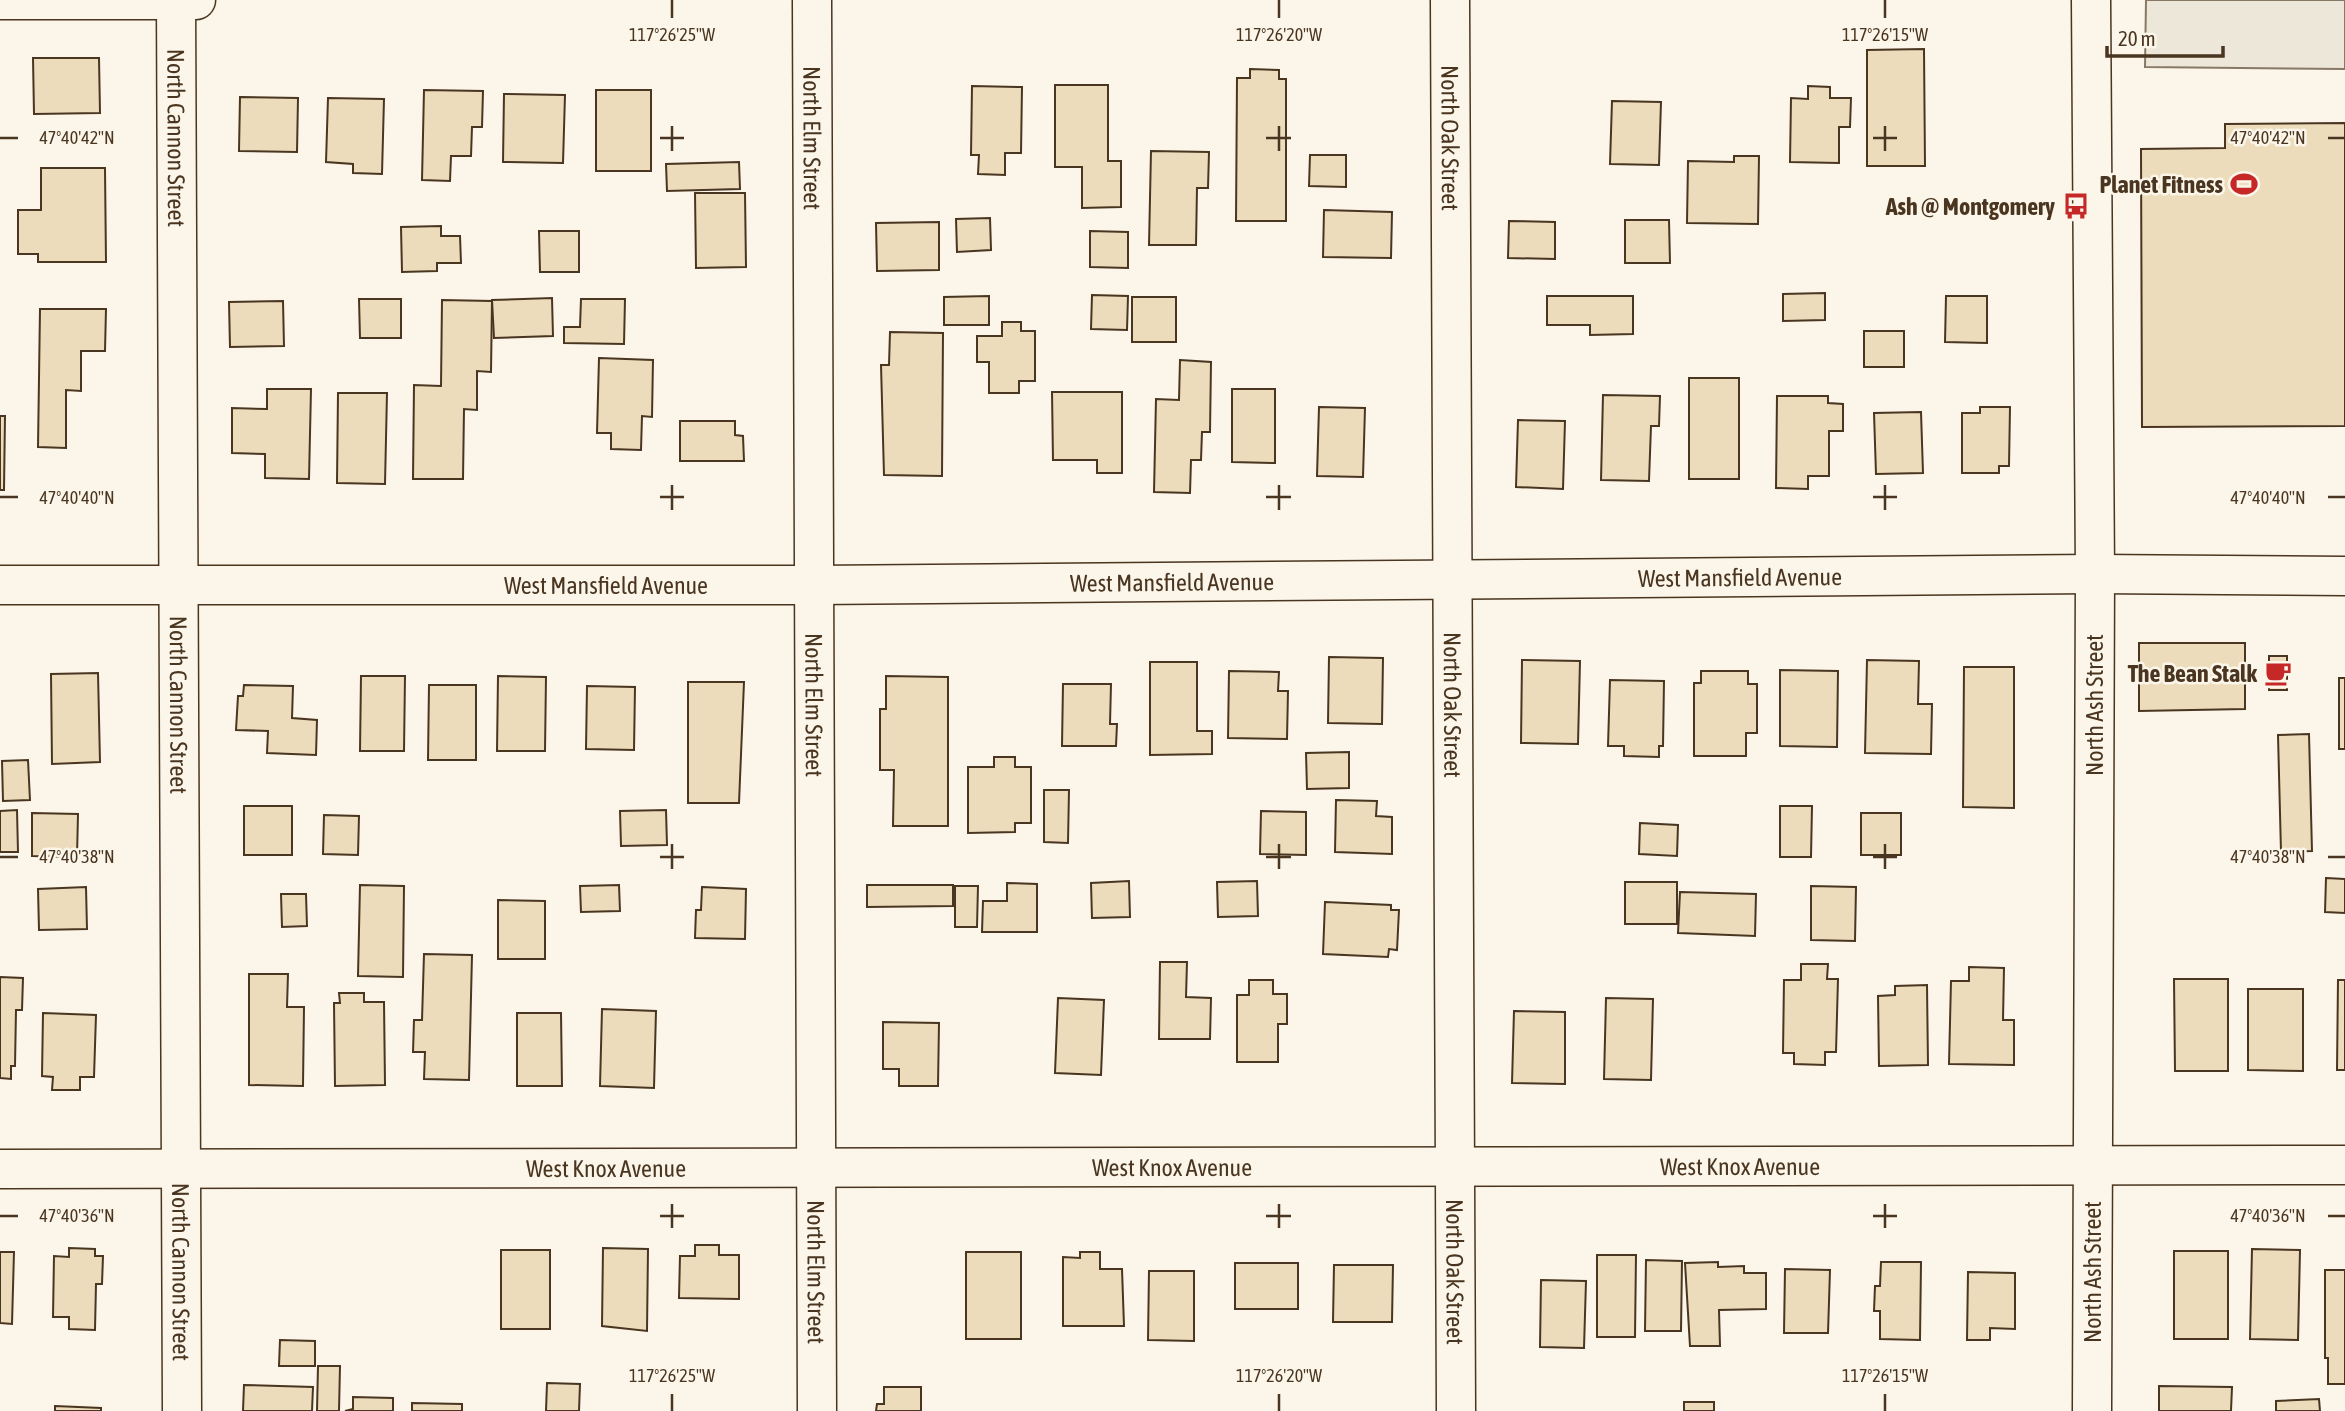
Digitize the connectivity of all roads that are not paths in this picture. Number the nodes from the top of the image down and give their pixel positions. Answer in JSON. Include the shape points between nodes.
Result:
{"nodes":[{"id":1,"x":0,"y":0,"type":"edge"},
{"id":2,"x":176,"y":0,"type":"edge"},
{"id":3,"x":196,"y":0,"type":"edge"},
{"id":4,"x":812,"y":0,"type":"edge"},
{"id":5,"x":1450,"y":0,"type":"edge"},
{"id":6,"x":2091,"y":0,"type":"edge"},
{"id":7,"x":2095,"y":574,"type":"junction"},
{"id":8,"x":2345,"y":576,"type":"edge"},
{"id":9,"x":1454,"y":581,"type":"junction"},
{"id":10,"x":0,"y":585,"type":"edge"},
{"id":11,"x":178,"y":585,"type":"junction"},
{"id":12,"x":815,"y":585,"type":"junction"},
{"id":13,"x":2091,"y":1165,"type":"junction"},
{"id":14,"x":2345,"y":1165,"type":"edge"},
{"id":15,"x":818,"y":1166,"type":"junction"},
{"id":16,"x":1454,"y":1166,"type":"junction"},
{"id":17,"x":0,"y":1169,"type":"edge"},
{"id":18,"x":182,"y":1169,"type":"junction"},
{"id":19,"x":182,"y":1411,"type":"edge"},
{"id":20,"x":817,"y":1411,"type":"edge"},
{"id":21,"x":1457,"y":1411,"type":"edge"},
{"id":22,"x":2092,"y":1411,"type":"edge"}],
"edges":[{"from":1,"to":2,"type":"street"},
{"from":2,"to":3,"type":"street"},
{"from":2,"to":11,"type":"street","name":"North Cannon Street"},
{"from":4,"to":12,"type":"street","name":"North Elm Street"},
{"from":5,"to":9,"type":"street","name":"North Oak Street"},
{"from":6,"to":7,"type":"street","name":"North Ash Street"},
{"from":7,"to":8,"type":"street","name":"West Mansfield Avenue"},
{"from":7,"to":9,"type":"street","name":"West Mansfield Avenue"},
{"from":7,"to":13,"type":"street","name":"North Ash Street"},
{"from":9,"to":12,"type":"street","name":"West Mansfield Avenue"},
{"from":9,"to":16,"type":"street","name":"North Oak Street"},
{"from":10,"to":11,"type":"street","name":"West Mansfield Avenue"},
{"from":11,"to":12,"type":"street","name":"West Mansfield Avenue"},
{"from":11,"to":18,"type":"street","name":"North Cannon Street"},
{"from":12,"to":15,"type":"street","name":"North Elm Street"},
{"from":13,"to":14,"type":"street","name":"West Knox Avenue"},
{"from":13,"to":16,"type":"street","name":"West Knox Avenue"},
{"from":13,"to":22,"type":"street","name":"North Ash Street"},
{"from":15,"to":16,"type":"street","name":"West Knox Avenue"},
{"from":15,"to":18,"type":"street","name":"West Knox Avenue"},
{"from":15,"to":20,"type":"street","name":"North Elm Street"},
{"from":16,"to":21,"type":"street","name":"North Oak Street"},
{"from":17,"to":18,"type":"street","name":"West Knox Avenue"},
{"from":18,"to":19,"type":"street","name":"North Cannon Street"}]}
